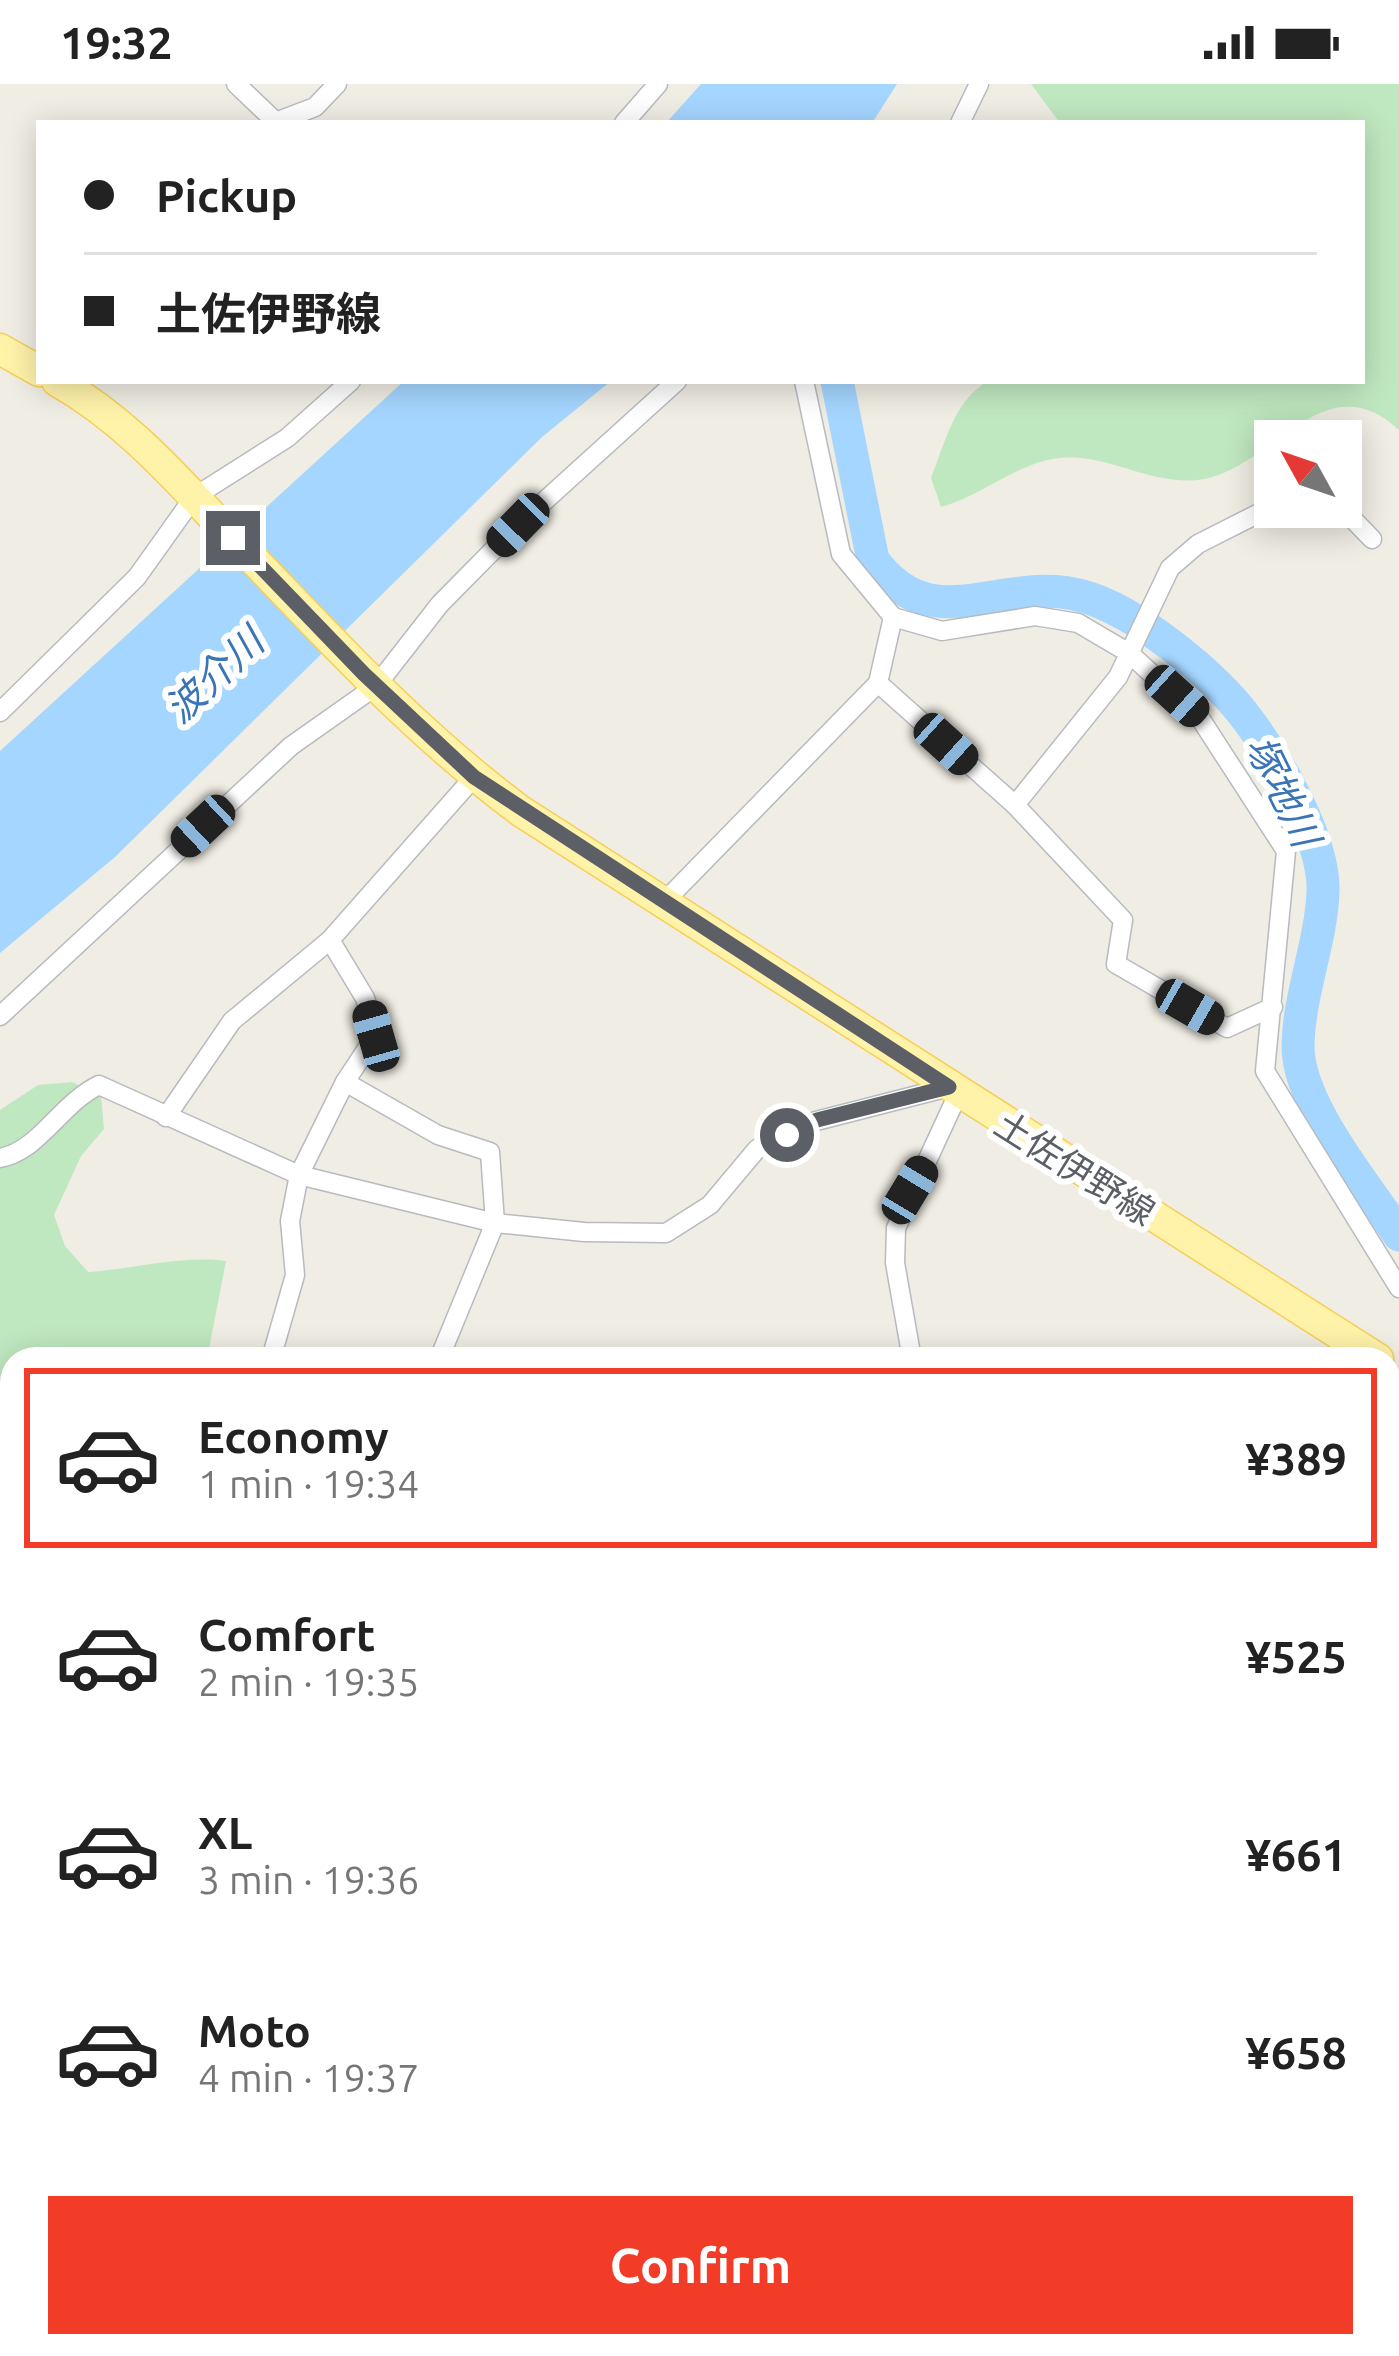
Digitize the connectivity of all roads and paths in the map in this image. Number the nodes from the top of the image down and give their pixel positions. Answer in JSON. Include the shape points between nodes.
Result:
{"nodes":[{"id":1,"x":236,"y":84,"type":"edge"},
{"id":2,"x":337,"y":84,"type":"edge"},
{"id":3,"x":658,"y":84,"type":"edge"},
{"id":4,"x":979,"y":84,"type":"edge"},
{"id":5,"x":272,"y":120,"type":"edge"},
{"id":6,"x":279,"y":120,"type":"edge"},
{"id":7,"x":627,"y":120,"type":"edge"},
{"id":8,"x":961,"y":120,"type":"edge"},
{"id":9,"x":0,"y":349,"type":"edge"},
{"id":10,"x":36,"y":369,"type":"edge"},
{"id":11,"x":62,"y":384,"type":"edge"},
{"id":12,"x":348,"y":384,"type":"edge"},
{"id":13,"x":674,"y":384,"type":"edge"},
{"id":14,"x":805,"y":384,"type":"edge"},
{"id":15,"x":197,"y":501,"type":"junction"},
{"id":16,"x":1254,"y":517,"type":"edge"},
{"id":17,"x":1361,"y":528,"type":"edge"},
{"id":18,"x":1372,"y":539,"type":"dead end"},
{"id":19,"x":892,"y":617,"type":"junction"},
{"id":20,"x":1130,"y":653,"type":"junction"},
{"id":21,"x":370,"y":680,"type":"junction"},
{"id":22,"x":878,"y":683,"type":"junction"},
{"id":23,"x":0,"y":712,"type":"edge"},
{"id":24,"x":474,"y":777,"type":"junction"},
{"id":25,"x":1015,"y":805,"type":"junction"},
{"id":26,"x":663,"y":903,"type":"junction"},
{"id":27,"x":330,"y":940,"type":"junction"},
{"id":28,"x":1273,"y":1007,"type":"junction"},
{"id":29,"x":0,"y":1016,"type":"edge"},
{"id":30,"x":345,"y":1082,"type":"junction"},
{"id":31,"x":954,"y":1090,"type":"junction"},
{"id":32,"x":166,"y":1117,"type":"junction"},
{"id":33,"x":0,"y":1158,"type":"edge"},
{"id":34,"x":299,"y":1175,"type":"junction"},
{"id":35,"x":495,"y":1222,"type":"junction"},
{"id":36,"x":1399,"y":1288,"type":"edge"},
{"id":37,"x":274,"y":1347,"type":"edge"},
{"id":38,"x":444,"y":1347,"type":"edge"},
{"id":39,"x":909,"y":1347,"type":"edge"},
{"id":40,"x":1359,"y":1347,"type":"edge"}],
"edges":[{"from":1,"to":5,"type":"street"},
{"from":2,"to":6,"type":"street","via":[[315,107]]},
{"from":3,"to":7,"type":"street"},
{"from":4,"to":8,"type":"street"},
{"from":9,"to":10,"type":"main road"},
{"from":11,"to":15,"type":"main road","name":"土佐伊野線","via":[[126,426]]},
{"from":12,"to":15,"type":"street","via":[[287,439]]},
{"from":13,"to":21,"type":"street","via":[[518,525]]},
{"from":14,"to":19,"type":"street","via":[[841,554]]},
{"from":15,"to":21,"type":"main road","name":"土佐伊野線"},
{"from":15,"to":23,"type":"street","via":[[136,577]]},
{"from":16,"to":20,"type":"street","via":[[1170,568]]},
{"from":17,"to":18,"type":"street"},
{"from":19,"to":20,"type":"street","via":[[942,631],[1056,617]]},
{"from":19,"to":22,"type":"street"},
{"from":20,"to":25,"type":"street"},
{"from":20,"to":28,"type":"street","via":[[1200,718],[1286,851]]},
{"from":21,"to":24,"type":"main road","name":"土佐伊野線"},
{"from":21,"to":29,"type":"street"},
{"from":22,"to":25,"type":"street"},
{"from":22,"to":26,"type":"street"},
{"from":24,"to":26,"type":"main road","name":"土佐伊野線"},
{"from":24,"to":27,"type":"street"},
{"from":25,"to":28,"type":"street","via":[[1123,920],[1116,964],[1227,1028]]},
{"from":26,"to":31,"type":"main road","name":"土佐伊野線"},
{"from":27,"to":30,"type":"street","via":[[365,998],[376,1036]]},
{"from":27,"to":32,"type":"street","via":[[232,1021]]},
{"from":28,"to":36,"type":"street","via":[[1265,1071]]},
{"from":30,"to":34,"type":"street"},
{"from":30,"to":35,"type":"street","via":[[438,1135],[490,1152]]},
{"from":31,"to":35,"type":"street","via":[[817,1120],[757,1149],[710,1204],[666,1233]]},
{"from":31,"to":39,"type":"street","via":[[896,1228]]},
{"from":31,"to":40,"type":"main road","name":"土佐伊野線"},
{"from":32,"to":33,"type":"street","via":[[99,1085],[72,1098],[34,1142]]},
{"from":32,"to":34,"type":"street"},
{"from":34,"to":35,"type":"street"},
{"from":34,"to":37,"type":"street","via":[[290,1221],[295,1275]]},
{"from":35,"to":38,"type":"street"}]}
